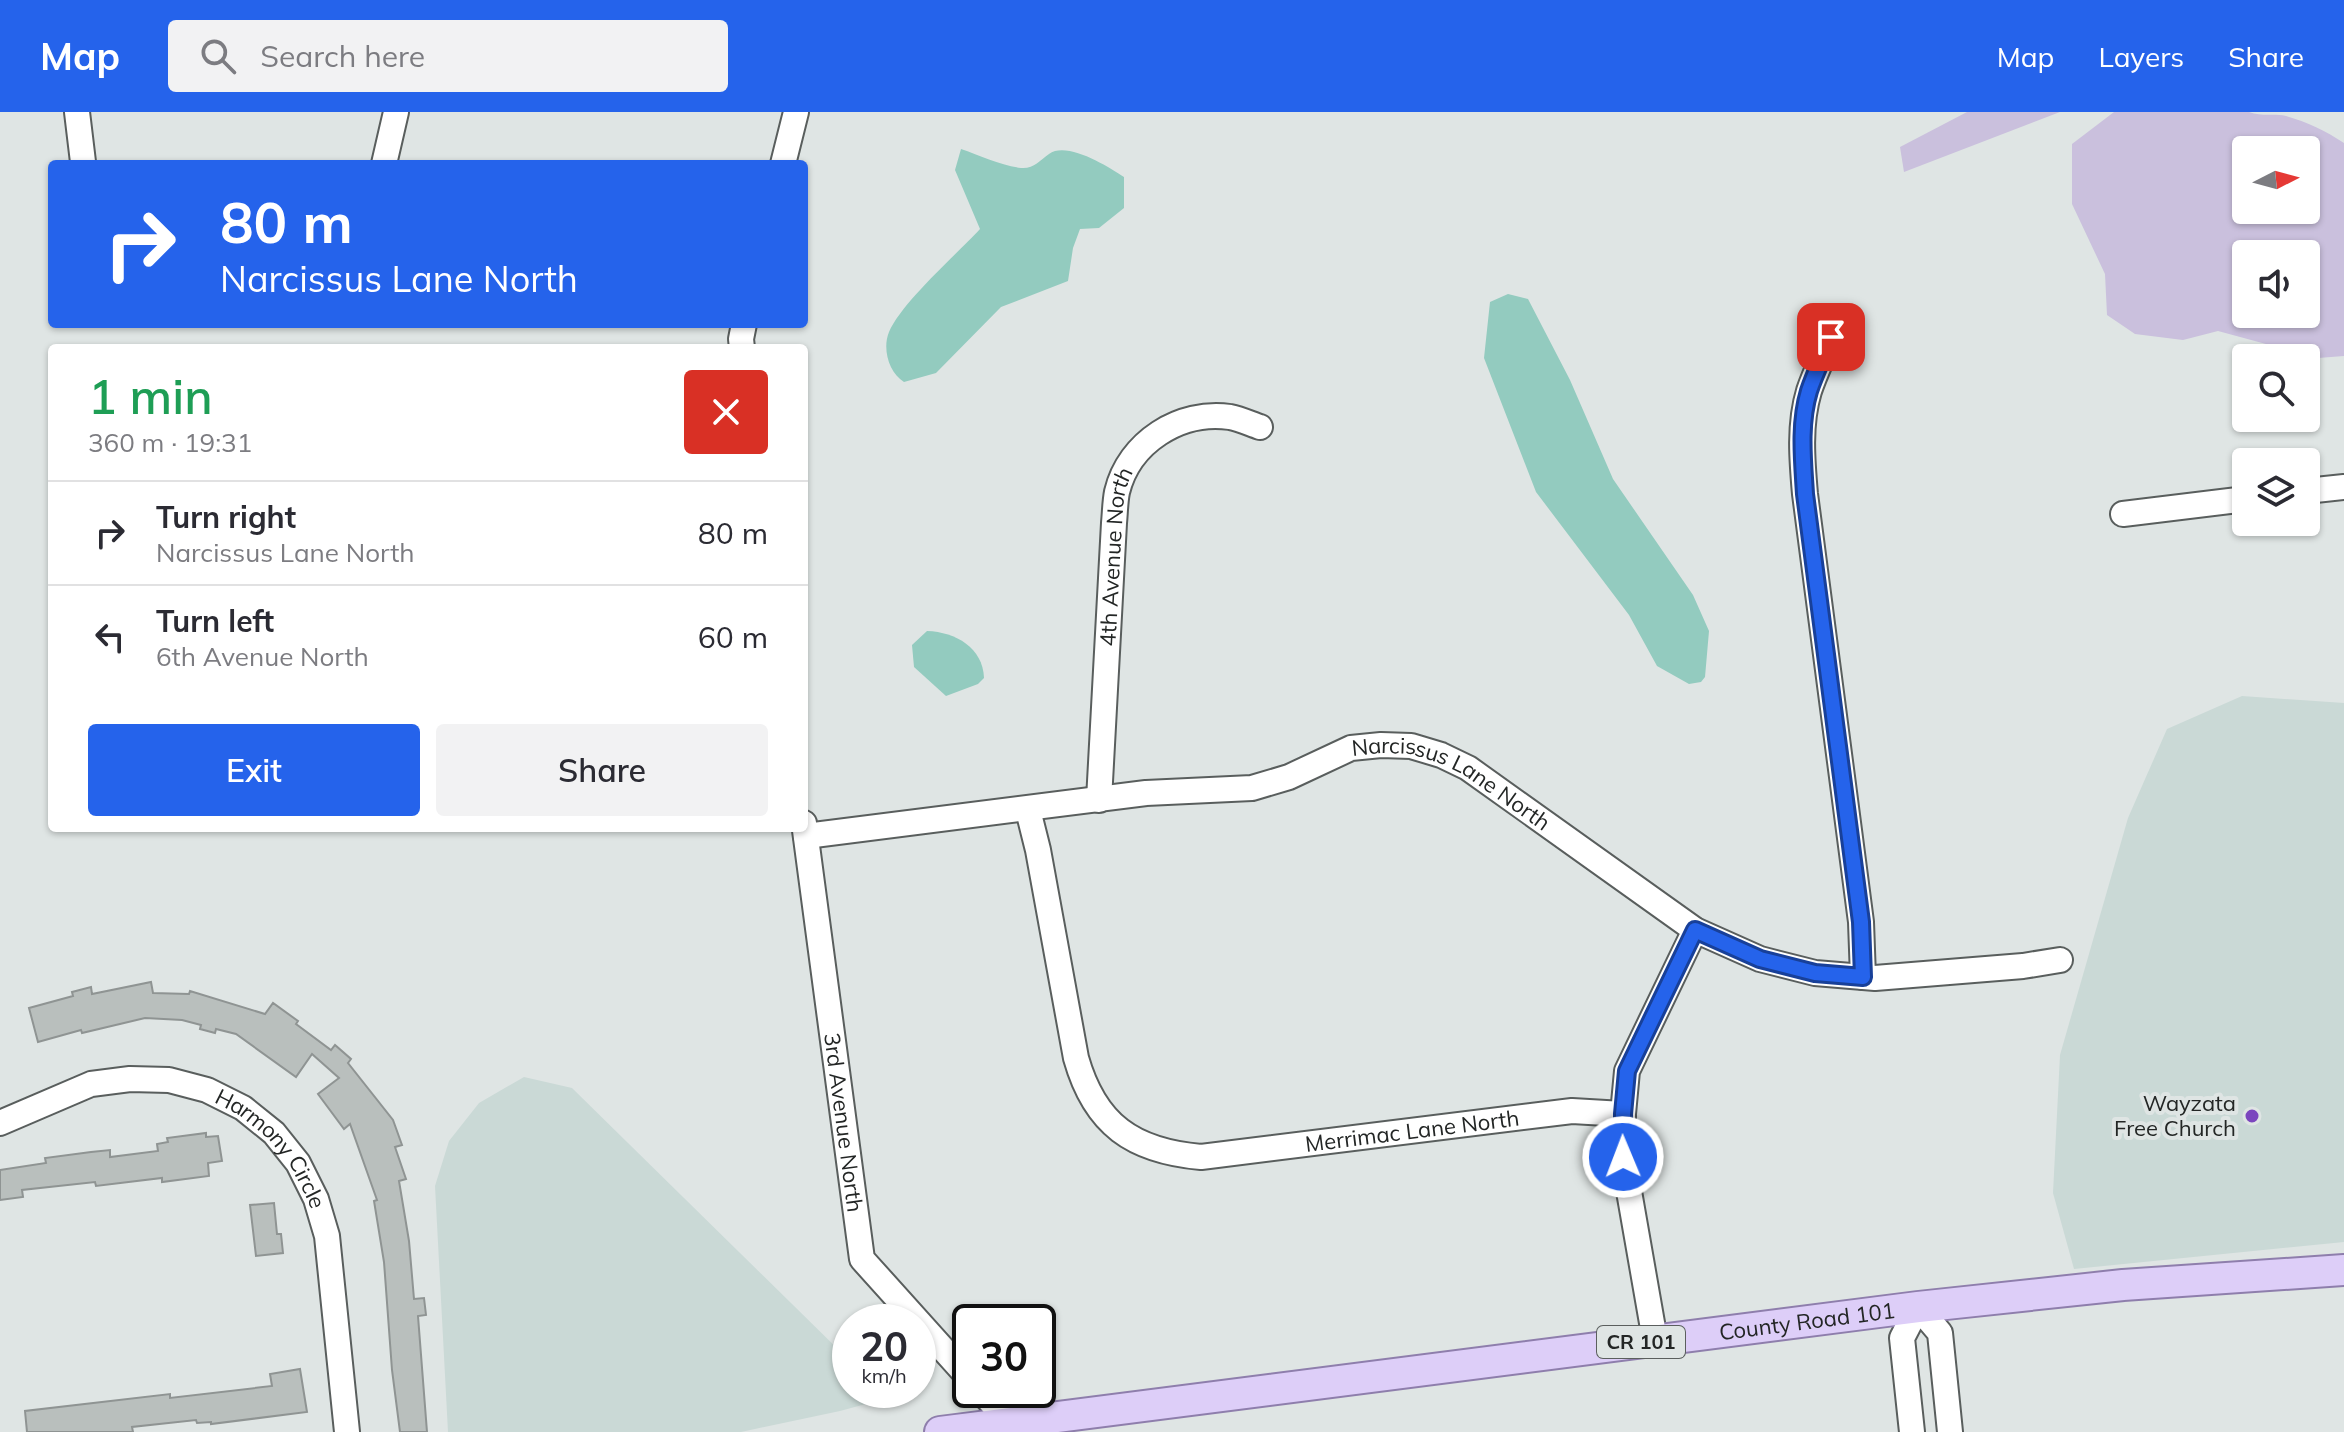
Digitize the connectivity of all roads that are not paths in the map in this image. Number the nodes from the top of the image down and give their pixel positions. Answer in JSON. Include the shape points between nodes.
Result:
{"nodes":[{"id":1,"x":77,"y":112,"type":"edge"},
{"id":2,"x":396,"y":112,"type":"edge"},
{"id":3,"x":796,"y":112,"type":"edge"},
{"id":4,"x":83,"y":160,"type":"edge"},
{"id":5,"x":385,"y":160,"type":"edge"},
{"id":6,"x":784,"y":160,"type":"edge"},
{"id":7,"x":1831,"y":337,"type":"dead end"},
{"id":8,"x":1260,"y":427,"type":"dead end"},
{"id":9,"x":2344,"y":487,"type":"edge"},
{"id":10,"x":2320,"y":490,"type":"edge"},
{"id":11,"x":2232,"y":501,"type":"edge"},
{"id":12,"x":2123,"y":514,"type":"dead end"},
{"id":13,"x":1099,"y":800,"type":"junction"},
{"id":14,"x":1028,"y":810,"type":"junction"},
{"id":15,"x":808,"y":830,"type":"edge"},
{"id":16,"x":805,"y":832,"type":"edge"},
{"id":17,"x":1695,"y":930,"type":"junction"},
{"id":18,"x":2060,"y":960,"type":"dead end"},
{"id":19,"x":1863,"y":977,"type":"junction"},
{"id":20,"x":1623,"y":1114,"type":"junction"},
{"id":21,"x":0,"y":1123,"type":"edge"},
{"id":22,"x":2344,"y":1270,"type":"edge"},
{"id":23,"x":1918,"y":1307,"type":"junction"},
{"id":24,"x":1655,"y":1340,"type":"junction"},
{"id":25,"x":952,"y":1359,"type":"edge"},
{"id":26,"x":996,"y":1408,"type":"edge"},
{"id":27,"x":1009,"y":1422,"type":"junction"},
{"id":28,"x":347,"y":1432,"type":"edge"},
{"id":29,"x":940,"y":1432,"type":"edge"},
{"id":30,"x":1912,"y":1432,"type":"edge"},
{"id":31,"x":1950,"y":1432,"type":"edge"}],
"edges":[{"from":1,"to":4,"type":"street"},
{"from":2,"to":5,"type":"street"},
{"from":3,"to":6,"type":"street"},
{"from":7,"to":19,"type":"street","via":[[1809,391],[1802,460],[1861,922]]},
{"from":8,"to":13,"type":"street","name":"4th Avenue North","via":[[1231,417],[1200,417],[1147,440],[1128,464],[1117,492],[1114,523]]},
{"from":9,"to":10,"type":"street"},
{"from":11,"to":12,"type":"street"},
{"from":13,"to":14,"type":"street","name":"Narcissus Lane North"},
{"from":13,"to":17,"type":"street","name":"Narcissus Lane North","via":[[1252,788],[1351,748],[1411,746],[1468,768]]},
{"from":14,"to":15,"type":"street","name":"Narcissus Lane North"},
{"from":14,"to":20,"type":"street","name":"Merrimac Lane North","via":[[1084,1086],[1100,1112],[1145,1146],[1201,1157],[1572,1111]]},
{"from":16,"to":25,"type":"street","name":"3rd Avenue North","via":[[862,1259]]},
{"from":17,"to":19,"type":"street","name":"Narcissus Lane North","via":[[1760,959],[1815,973]]},
{"from":17,"to":20,"type":"street","via":[[1627,1071]]},
{"from":18,"to":19,"type":"street","name":"Narcissus Lane North"},
{"from":20,"to":24,"type":"street","via":[[1623,1157]]},
{"from":21,"to":28,"type":"street","name":"Harmony Circle","via":[[91,1084],[169,1080],[207,1090],[243,1108],[274,1133],[298,1163],[327,1236]]},
{"from":22,"to":23,"type":"main road","name":"County Road 101","number":"CR 101","via":[[2123,1285]]},
{"from":23,"to":24,"type":"main road","name":"County Road 101","number":"CR 101"},
{"from":23,"to":30,"type":"street","via":[[1902,1338]]},
{"from":23,"to":31,"type":"street","via":[[1940,1333]]},
{"from":24,"to":27,"type":"main road","name":"County Road 101","number":"CR 101"},
{"from":26,"to":27,"type":"street"},
{"from":27,"to":29,"type":"main road","name":"County Road 101","number":"CR 101"}]}
